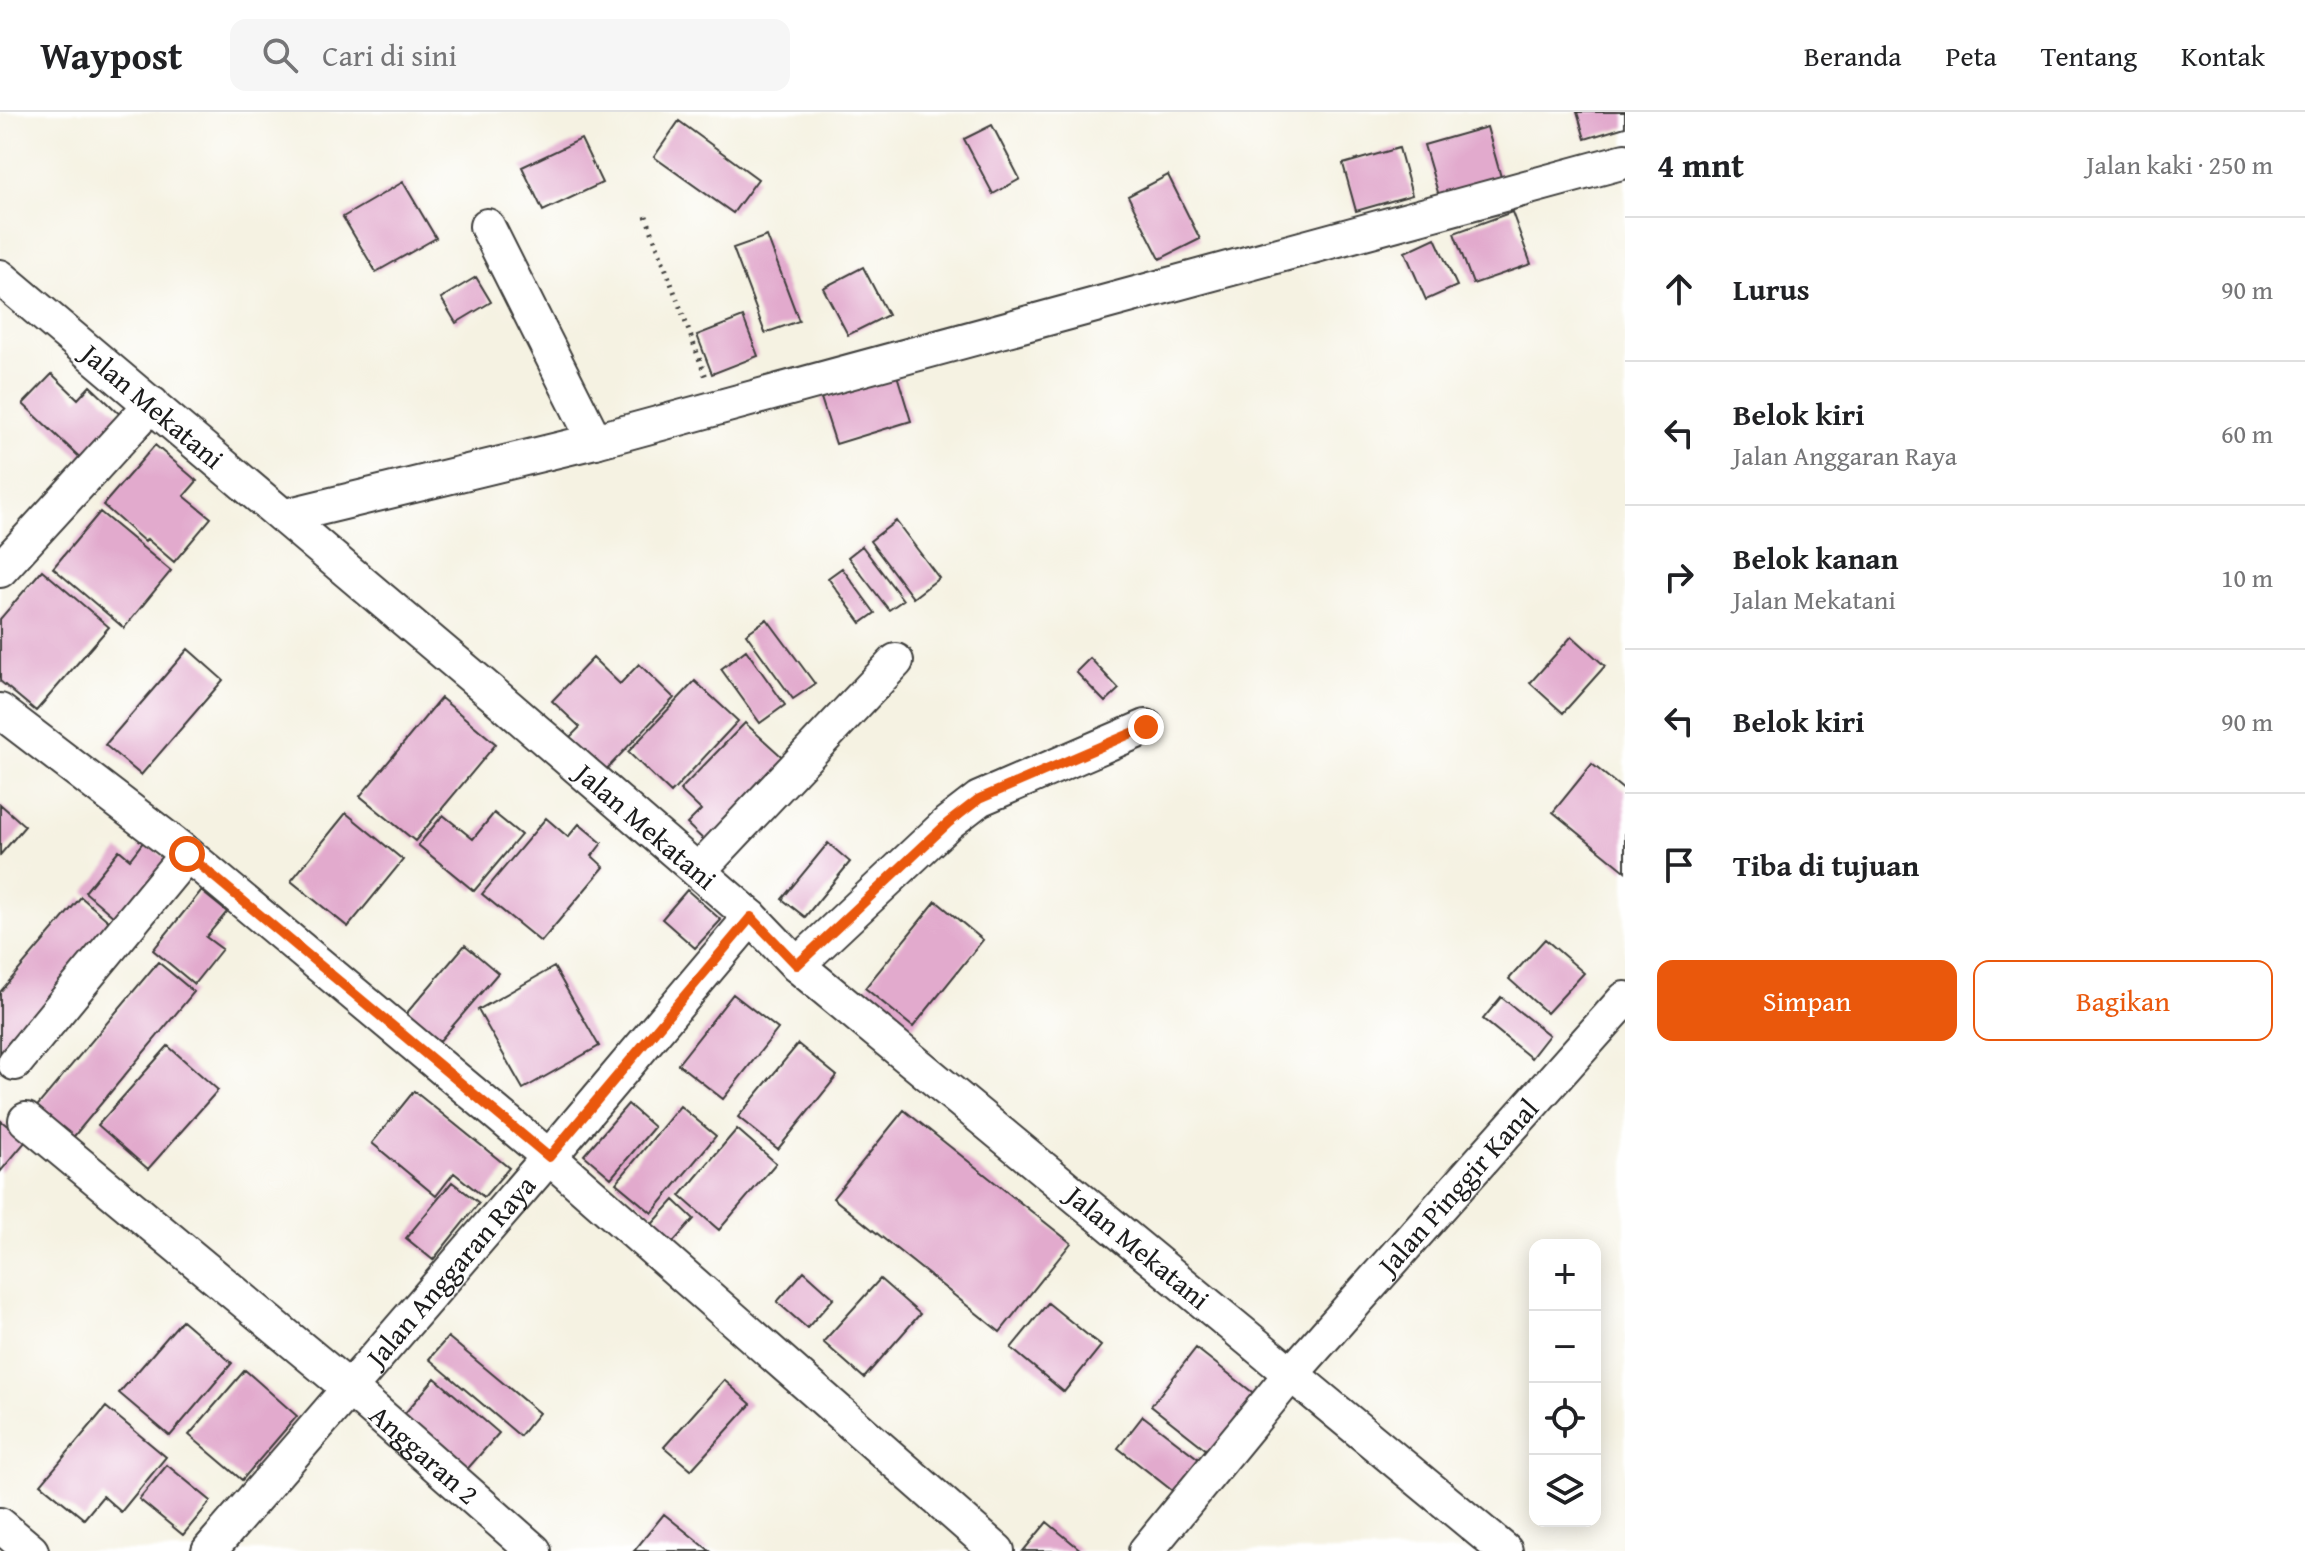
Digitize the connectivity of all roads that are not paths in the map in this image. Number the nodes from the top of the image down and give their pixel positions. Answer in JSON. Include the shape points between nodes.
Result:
{"nodes":[{"id":1,"x":1625,"y":161,"type":"edge"},
{"id":2,"x":487,"y":226,"type":"dead end"},
{"id":3,"x":0,"y":277,"type":"edge"},
{"id":4,"x":152,"y":404,"type":"junction"},
{"id":5,"x":595,"y":441,"type":"junction"},
{"id":6,"x":286,"y":516,"type":"junction"},
{"id":7,"x":0,"y":570,"type":"edge"},
{"id":8,"x":896,"y":661,"type":"dead end"},
{"id":9,"x":0,"y":711,"type":"edge"},
{"id":10,"x":1146,"y":727,"type":"dead end"},
{"id":11,"x":187,"y":854,"type":"junction"},
{"id":12,"x":698,"y":871,"type":"junction"},
{"id":13,"x":751,"y":917,"type":"junction"},
{"id":14,"x":797,"y":965,"type":"junction"},
{"id":15,"x":1625,"y":999,"type":"edge"},
{"id":16,"x":15,"y":1063,"type":"dead end"},
{"id":17,"x":26,"y":1120,"type":"dead end"},
{"id":18,"x":549,"y":1157,"type":"junction"},
{"id":19,"x":1291,"y":1374,"type":"junction"},
{"id":20,"x":350,"y":1389,"type":"junction"},
{"id":21,"x":0,"y":1525,"type":"edge"},
{"id":22,"x":31,"y":1551,"type":"edge"},
{"id":23,"x":209,"y":1551,"type":"edge"},
{"id":24,"x":534,"y":1551,"type":"edge"},
{"id":25,"x":997,"y":1551,"type":"edge"},
{"id":26,"x":1146,"y":1551,"type":"edge"},
{"id":27,"x":1505,"y":1551,"type":"edge"}],
"edges":[{"from":1,"to":5,"type":"street"},
{"from":2,"to":5,"type":"street"},
{"from":3,"to":4,"type":"street","name":"Jalan Mekatani"},
{"from":4,"to":6,"type":"street","name":"Jalan Mekatani"},
{"from":4,"to":7,"type":"street"},
{"from":5,"to":6,"type":"street"},
{"from":6,"to":12,"type":"street","name":"Jalan Mekatani"},
{"from":8,"to":12,"type":"street"},
{"from":9,"to":11,"type":"street"},
{"from":10,"to":14,"type":"street","via":[[979,799]]},
{"from":11,"to":16,"type":"street"},
{"from":11,"to":18,"type":"street"},
{"from":12,"to":13,"type":"street","name":"Jalan Mekatani"},
{"from":13,"to":14,"type":"street","name":"Jalan Mekatani"},
{"from":13,"to":18,"type":"street","name":"Jalan Anggaran Raya"},
{"from":14,"to":19,"type":"street","name":"Jalan Mekatani"},
{"from":15,"to":19,"type":"street","name":"Jalan Pinggir Kanal"},
{"from":17,"to":20,"type":"street","name":"Anggaran 2"},
{"from":18,"to":20,"type":"street","name":"Jalan Anggaran Raya"},
{"from":18,"to":25,"type":"street"},
{"from":19,"to":26,"type":"street","name":"Jalan Pinggir Kanal"},
{"from":19,"to":27,"type":"street","name":"Jalan Mekatani"},
{"from":20,"to":23,"type":"street","name":"Jalan Anggaran Raya"},
{"from":20,"to":24,"type":"street","name":"Anggaran 2"},
{"from":21,"to":22,"type":"street"}]}
